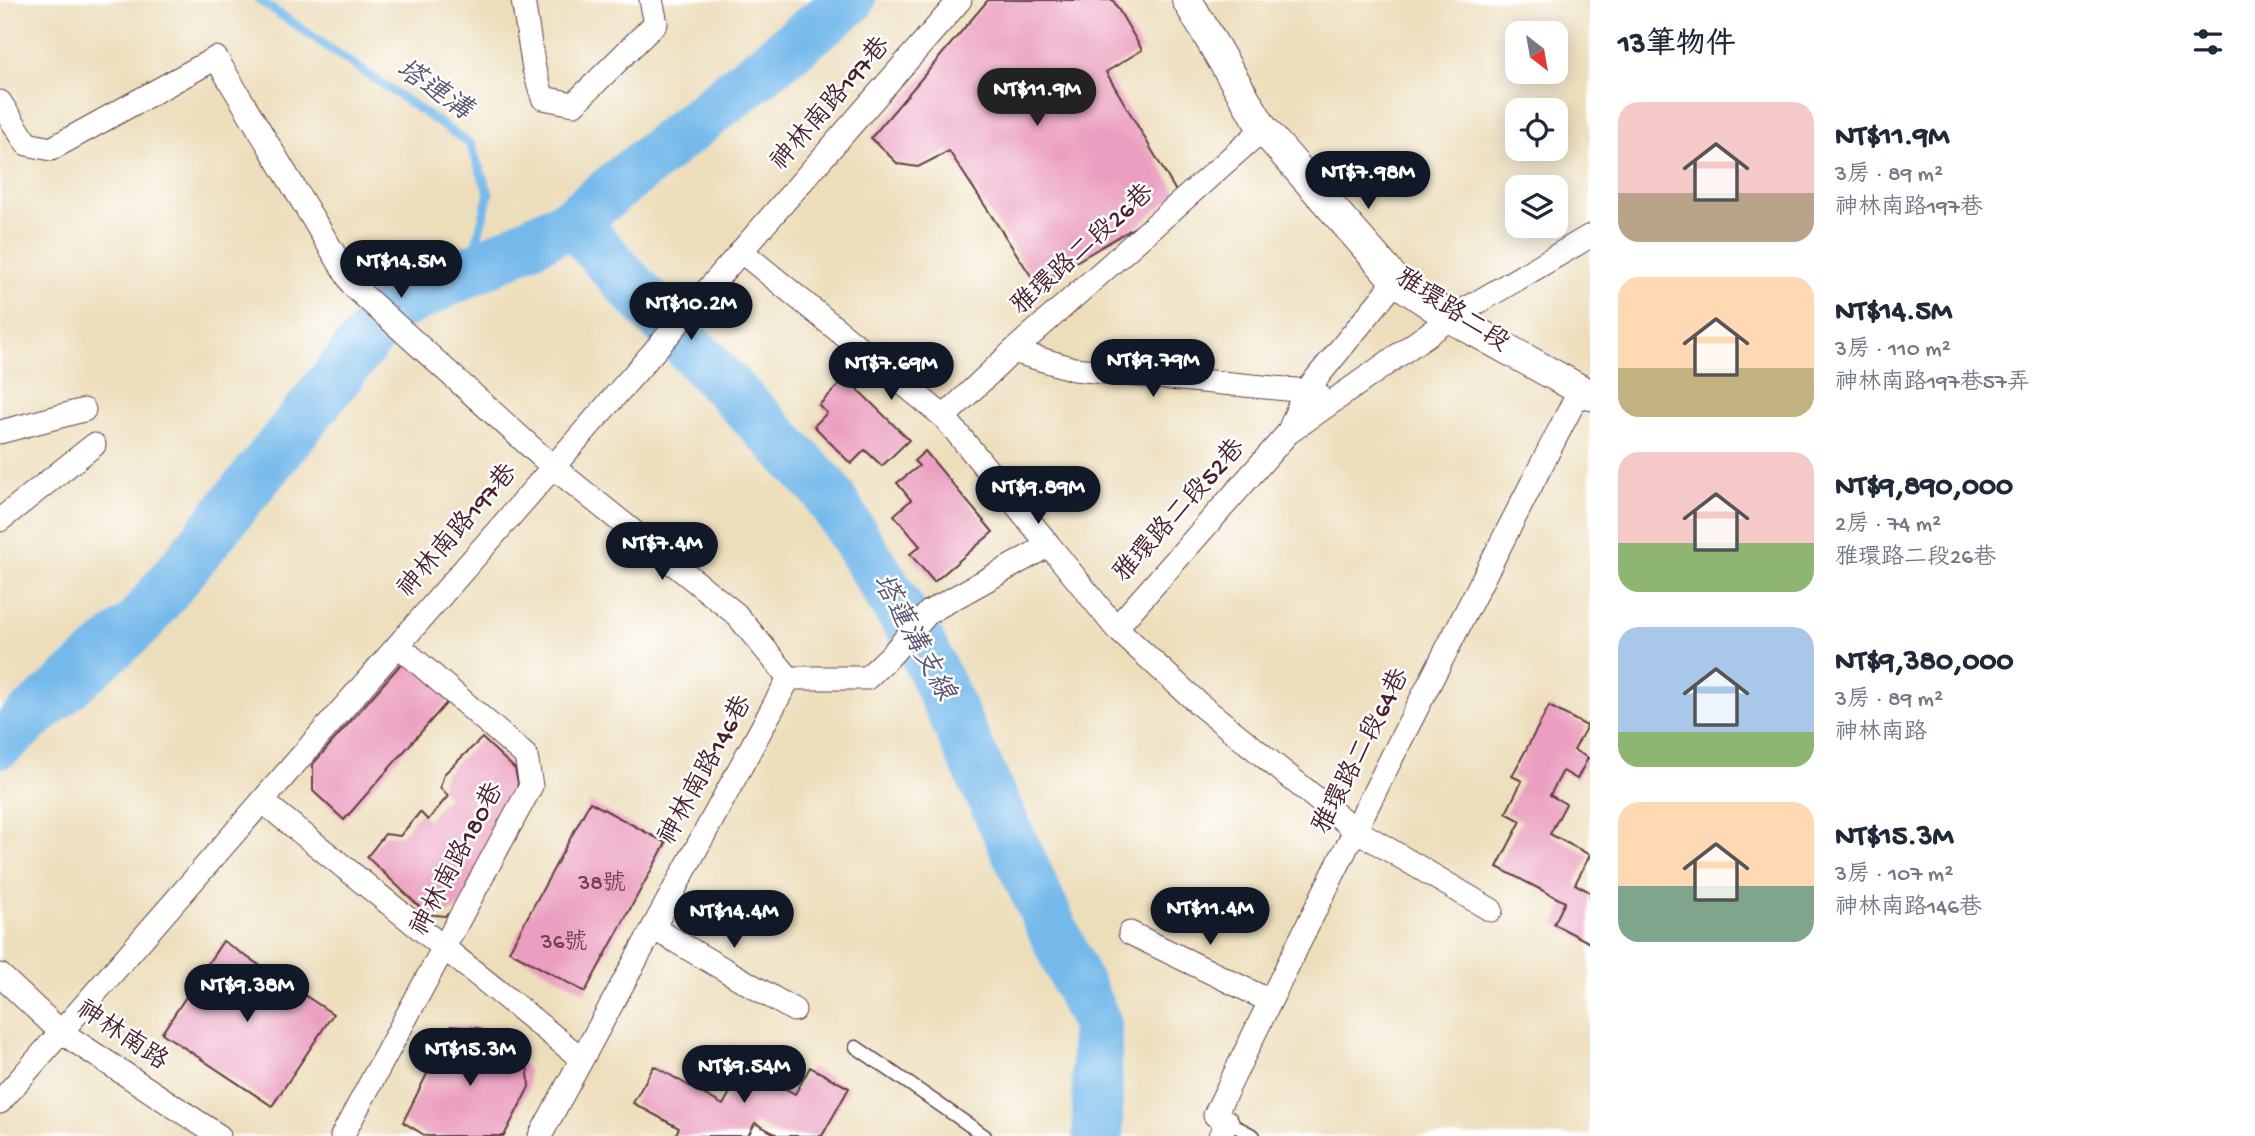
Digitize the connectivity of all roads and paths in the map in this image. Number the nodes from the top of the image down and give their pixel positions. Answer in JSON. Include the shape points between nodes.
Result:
{"nodes":[{"id":1,"x":523,"y":0,"type":"edge"},
{"id":2,"x":651,"y":0,"type":"edge"},
{"id":3,"x":960,"y":0,"type":"edge"},
{"id":4,"x":1187,"y":0,"type":"edge"},
{"id":5,"x":0,"y":102,"type":"edge"},
{"id":6,"x":1263,"y":129,"type":"junction"},
{"id":7,"x":1590,"y":236,"type":"edge"},
{"id":8,"x":741,"y":251,"type":"junction"},
{"id":9,"x":1396,"y":281,"type":"junction"},
{"id":10,"x":1451,"y":318,"type":"junction"},
{"id":11,"x":1013,"y":351,"type":"junction"},
{"id":12,"x":1305,"y":391,"type":"junction"},
{"id":13,"x":1343,"y":393,"type":"junction"},
{"id":14,"x":1585,"y":393,"type":"edge"},
{"id":15,"x":84,"y":410,"type":"dead end"},
{"id":16,"x":944,"y":417,"type":"junction"},
{"id":17,"x":0,"y":432,"type":"edge"},
{"id":18,"x":1288,"y":433,"type":"junction"},
{"id":19,"x":94,"y":445,"type":"dead end"},
{"id":20,"x":553,"y":467,"type":"junction"},
{"id":21,"x":0,"y":520,"type":"edge"},
{"id":22,"x":1049,"y":545,"type":"junction"},
{"id":23,"x":1116,"y":628,"type":"junction"},
{"id":24,"x":398,"y":645,"type":"junction"},
{"id":25,"x":789,"y":678,"type":"junction"},
{"id":26,"x":262,"y":801,"type":"junction"},
{"id":27,"x":1354,"y":829,"type":"junction"},
{"id":28,"x":1491,"y":910,"type":"dead end"},
{"id":29,"x":653,"y":928,"type":"junction"},
{"id":30,"x":1130,"y":933,"type":"dead end"},
{"id":31,"x":444,"y":948,"type":"junction"},
{"id":32,"x":0,"y":975,"type":"edge"},
{"id":33,"x":1270,"y":1001,"type":"junction"},
{"id":34,"x":794,"y":1010,"type":"dead end"},
{"id":35,"x":61,"y":1032,"type":"junction"},
{"id":36,"x":856,"y":1047,"type":"dead end"},
{"id":37,"x":582,"y":1059,"type":"junction"},
{"id":38,"x":0,"y":1102,"type":"edge"},
{"id":39,"x":1224,"y":1129,"type":"edge"},
{"id":40,"x":219,"y":1136,"type":"edge"},
{"id":41,"x":342,"y":1136,"type":"edge"},
{"id":42,"x":540,"y":1136,"type":"edge"},
{"id":43,"x":985,"y":1136,"type":"edge"},
{"id":44,"x":1254,"y":1136,"type":"edge"}],
"edges":[{"from":1,"to":2,"type":"street","via":[[543,98],[574,104],[656,23]]},
{"from":3,"to":8,"type":"street","name":"神林南路197巷"},
{"from":4,"to":6,"type":"street","name":"雅環路二段"},
{"from":5,"to":20,"type":"street","via":[[27,144],[51,149],[216,58],[354,287]]},
{"from":6,"to":9,"type":"street","name":"雅環路二段"},
{"from":6,"to":11,"type":"street","name":"雅環路二段26巷"},
{"from":7,"to":10,"type":"street","name":"雅環路二段52巷"},
{"from":8,"to":16,"type":"street"},
{"from":8,"to":20,"type":"street","name":"神林南路197巷"},
{"from":9,"to":10,"type":"street","name":"雅環路二段"},
{"from":9,"to":12,"type":"street","name":"雅環路二段52巷"},
{"from":10,"to":13,"type":"street","name":"雅環路二段52巷"},
{"from":10,"to":14,"type":"street","name":"雅環路二段"},
{"from":11,"to":12,"type":"street","via":[[1074,369]]},
{"from":11,"to":16,"type":"street","name":"雅環路二段26巷"},
{"from":12,"to":13,"type":"street"},
{"from":12,"to":18,"type":"street","name":"雅環路二段52巷"},
{"from":13,"to":18,"type":"street","name":"雅環路二段52巷"},
{"from":14,"to":27,"type":"street","name":"雅環路二段64巷"},
{"from":15,"to":17,"type":"street"},
{"from":16,"to":22,"type":"street"},
{"from":18,"to":23,"type":"street","name":"雅環路二段52巷"},
{"from":19,"to":21,"type":"street"},
{"from":20,"to":24,"type":"street","name":"神林南路197巷"},
{"from":20,"to":25,"type":"street","via":[[736,614]]},
{"from":22,"to":23,"type":"street"},
{"from":22,"to":25,"type":"street","via":[[929,612],[867,678]]},
{"from":23,"to":27,"type":"street","via":[[1199,704]]},
{"from":24,"to":26,"type":"street","name":"神林南路197巷"},
{"from":24,"to":31,"type":"street","name":"神林南路180巷","via":[[526,757],[530,786]]},
{"from":25,"to":29,"type":"street","name":"神林南路146巷"},
{"from":26,"to":31,"type":"street"},
{"from":26,"to":35,"type":"street","name":"神林南路197巷"},
{"from":27,"to":28,"type":"street"},
{"from":27,"to":33,"type":"street","name":"雅環路二段64巷"},
{"from":29,"to":34,"type":"street"},
{"from":29,"to":37,"type":"street","name":"神林南路146巷"},
{"from":30,"to":33,"type":"street"},
{"from":31,"to":37,"type":"street"},
{"from":31,"to":41,"type":"street","name":"神林南路180巷"},
{"from":32,"to":35,"type":"street","name":"神林南路"},
{"from":33,"to":39,"type":"street","name":"雅環路二段64巷","via":[[1215,1115]]},
{"from":35,"to":38,"type":"street","name":"神林南路197巷"},
{"from":35,"to":40,"type":"street","name":"神林南路"},
{"from":36,"to":43,"type":"lane"},
{"from":37,"to":42,"type":"street","name":"神林南路146巷"},
{"from":39,"to":44,"type":"lane"}]}
